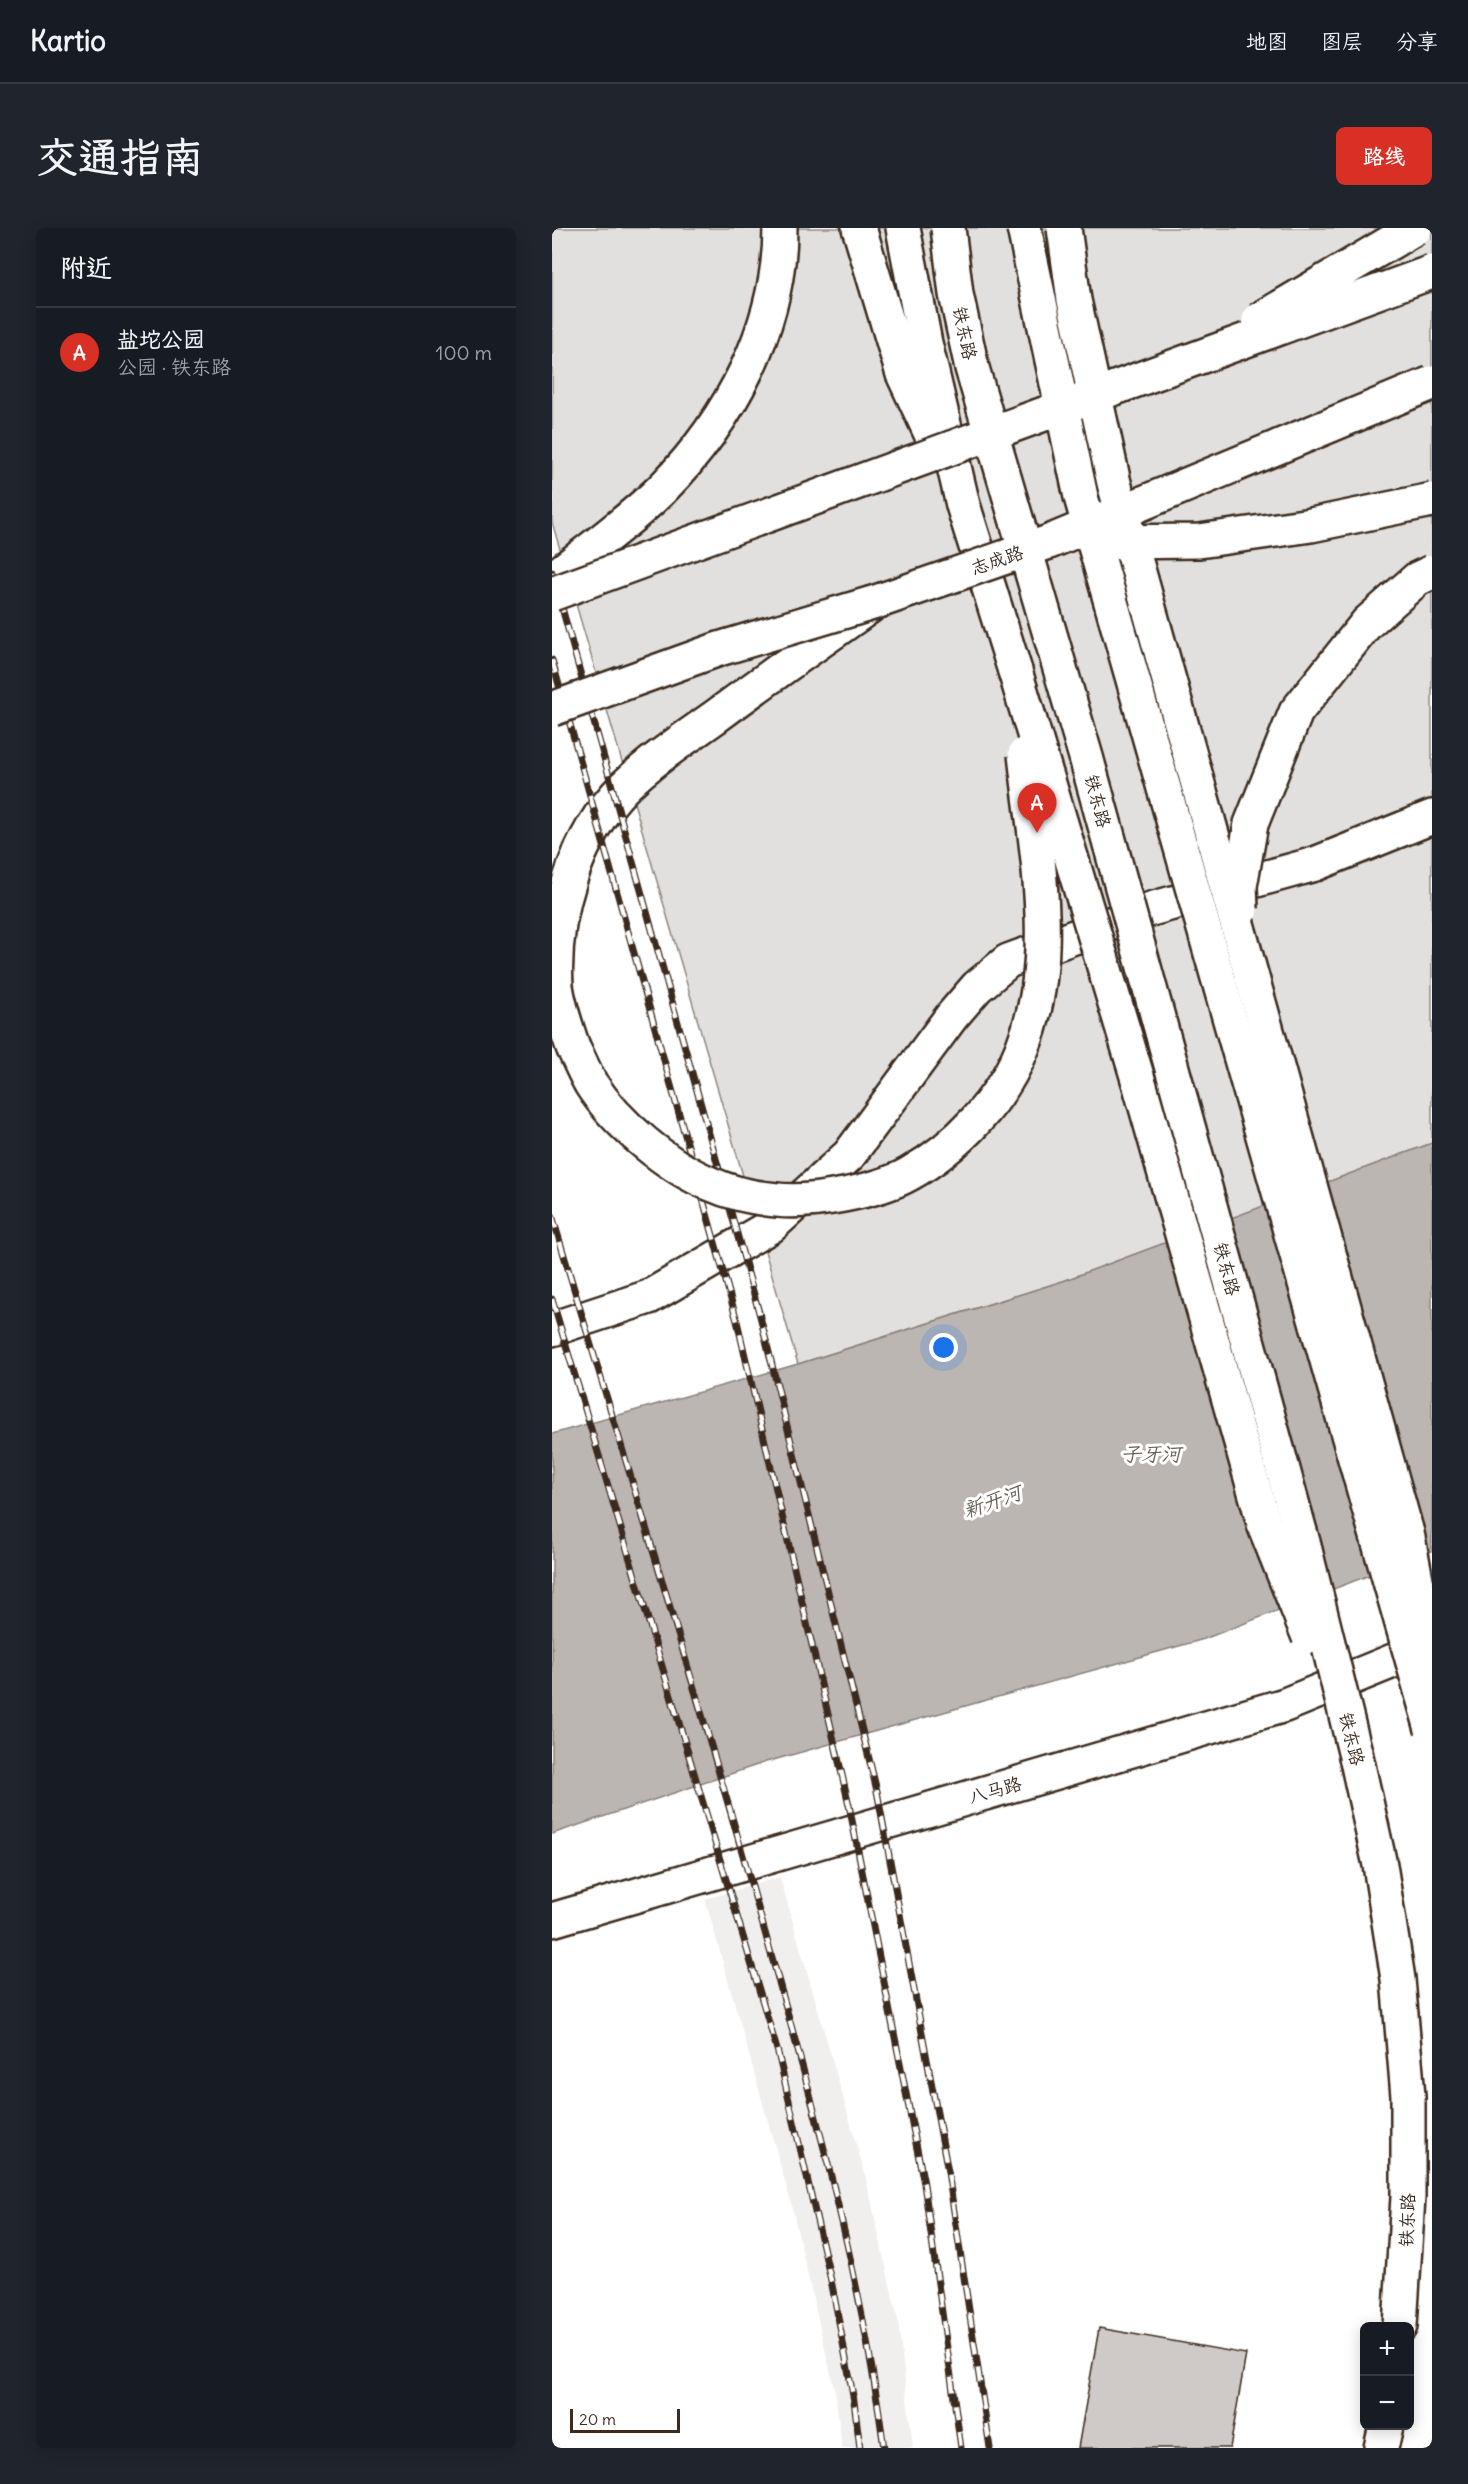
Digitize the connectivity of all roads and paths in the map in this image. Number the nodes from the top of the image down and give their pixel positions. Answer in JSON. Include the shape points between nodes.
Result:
{"nodes":[{"id":1,"x":780,"y":228,"type":"edge"},
{"id":2,"x":859,"y":228,"type":"edge"},
{"id":3,"x":903,"y":228,"type":"edge"},
{"id":4,"x":948,"y":228,"type":"edge"},
{"id":5,"x":1024,"y":228,"type":"edge"},
{"id":6,"x":1064,"y":228,"type":"edge"},
{"id":7,"x":1415,"y":228,"type":"edge"},
{"id":8,"x":1432,"y":273,"type":"edge"},
{"id":9,"x":1188,"y":362,"type":"junction"},
{"id":10,"x":1432,"y":383,"type":"edge"},
{"id":11,"x":1432,"y":500,"type":"edge"},
{"id":12,"x":963,"y":505,"type":"junction"},
{"id":13,"x":1049,"y":542,"type":"junction"},
{"id":14,"x":1432,"y":572,"type":"edge"},
{"id":15,"x":552,"y":579,"type":"edge"},
{"id":16,"x":552,"y":594,"type":"edge"},
{"id":17,"x":876,"y":602,"type":"junction"},
{"id":18,"x":1016,"y":671,"type":"junction"},
{"id":19,"x":552,"y":709,"type":"edge"},
{"id":20,"x":1432,"y":817,"type":"edge"},
{"id":21,"x":1243,"y":950,"type":"junction"},
{"id":22,"x":552,"y":1329,"type":"edge"},
{"id":23,"x":1432,"y":1645,"type":"edge"},
{"id":24,"x":1432,"y":1662,"type":"edge"},
{"id":25,"x":1432,"y":1729,"type":"edge"},
{"id":26,"x":1356,"y":1756,"type":"junction"},
{"id":27,"x":552,"y":1920,"type":"edge"},
{"id":28,"x":1400,"y":2322,"type":"edge"},
{"id":29,"x":1385,"y":2430,"type":"edge"},
{"id":30,"x":1382,"y":2448,"type":"edge"}],
"edges":[{"from":1,"to":15,"type":"main road","via":[[769,307],[754,357],[727,407],[661,489]]},
{"from":2,"to":12,"type":"main road","via":[[903,374]]},
{"from":3,"to":12,"type":"main road"},
{"from":4,"to":26,"type":"main road","name":"铁东路","bridge":true,"via":[[972,368],[1105,825],[1304,1546]]},
{"from":5,"to":25,"type":"main road","bridge":true,"via":[[1082,497]]},
{"from":6,"to":21,"type":"main road","bridge":true,"via":[[1074,300],[1114,483]]},
{"from":7,"to":9,"type":"main road","bridge":true},
{"from":8,"to":9,"type":"main road","bridge":true},
{"from":9,"to":16,"type":"main road","bridge":true},
{"from":10,"to":13,"type":"main road","name":"志成路","bridge":true},
{"from":11,"to":13,"type":"main road","bridge":true,"via":[[1311,525],[1199,541]]},
{"from":12,"to":18,"type":"main road"},
{"from":13,"to":17,"type":"main road","name":"志成路","bridge":true},
{"from":14,"to":21,"type":"main road","bridge":true,"via":[[1418,579],[1367,623],[1296,712],[1251,824],[1240,886]]},
{"from":17,"to":18,"type":"main road","bridge":true,"via":[[644,768],[623,788],[587,839],[561,903],[555,938],[556,985],[573,1047],[591,1084],[614,1114],[644,1142],[709,1184],[778,1201],[868,1189],[907,1175],[945,1150],[1000,1090],[1022,1050],[1031,1021],[1041,954],[1041,888]]},
{"from":17,"to":19,"type":"main road","name":"志成路","bridge":true,"via":[[719,649]]},
{"from":18,"to":26,"type":"main road","bridge":true,"via":[[1140,1086],[1265,1527]]},
{"from":20,"to":22,"type":"main road","via":[[1315,864],[1151,909],[1008,962],[977,987],[952,1016],[849,1155],[771,1226],[649,1297]]},
{"from":21,"to":24,"type":"main road","bridge":true,"via":[[1407,1533]]},
{"from":23,"to":27,"type":"main road","name":"八马路","via":[[1285,1705]]},
{"from":26,"to":28,"type":"main road","name":"铁东路","via":[[1380,1865],[1398,1979],[1408,2096],[1408,2197]]},
{"from":29,"to":30,"type":"main road"}]}
